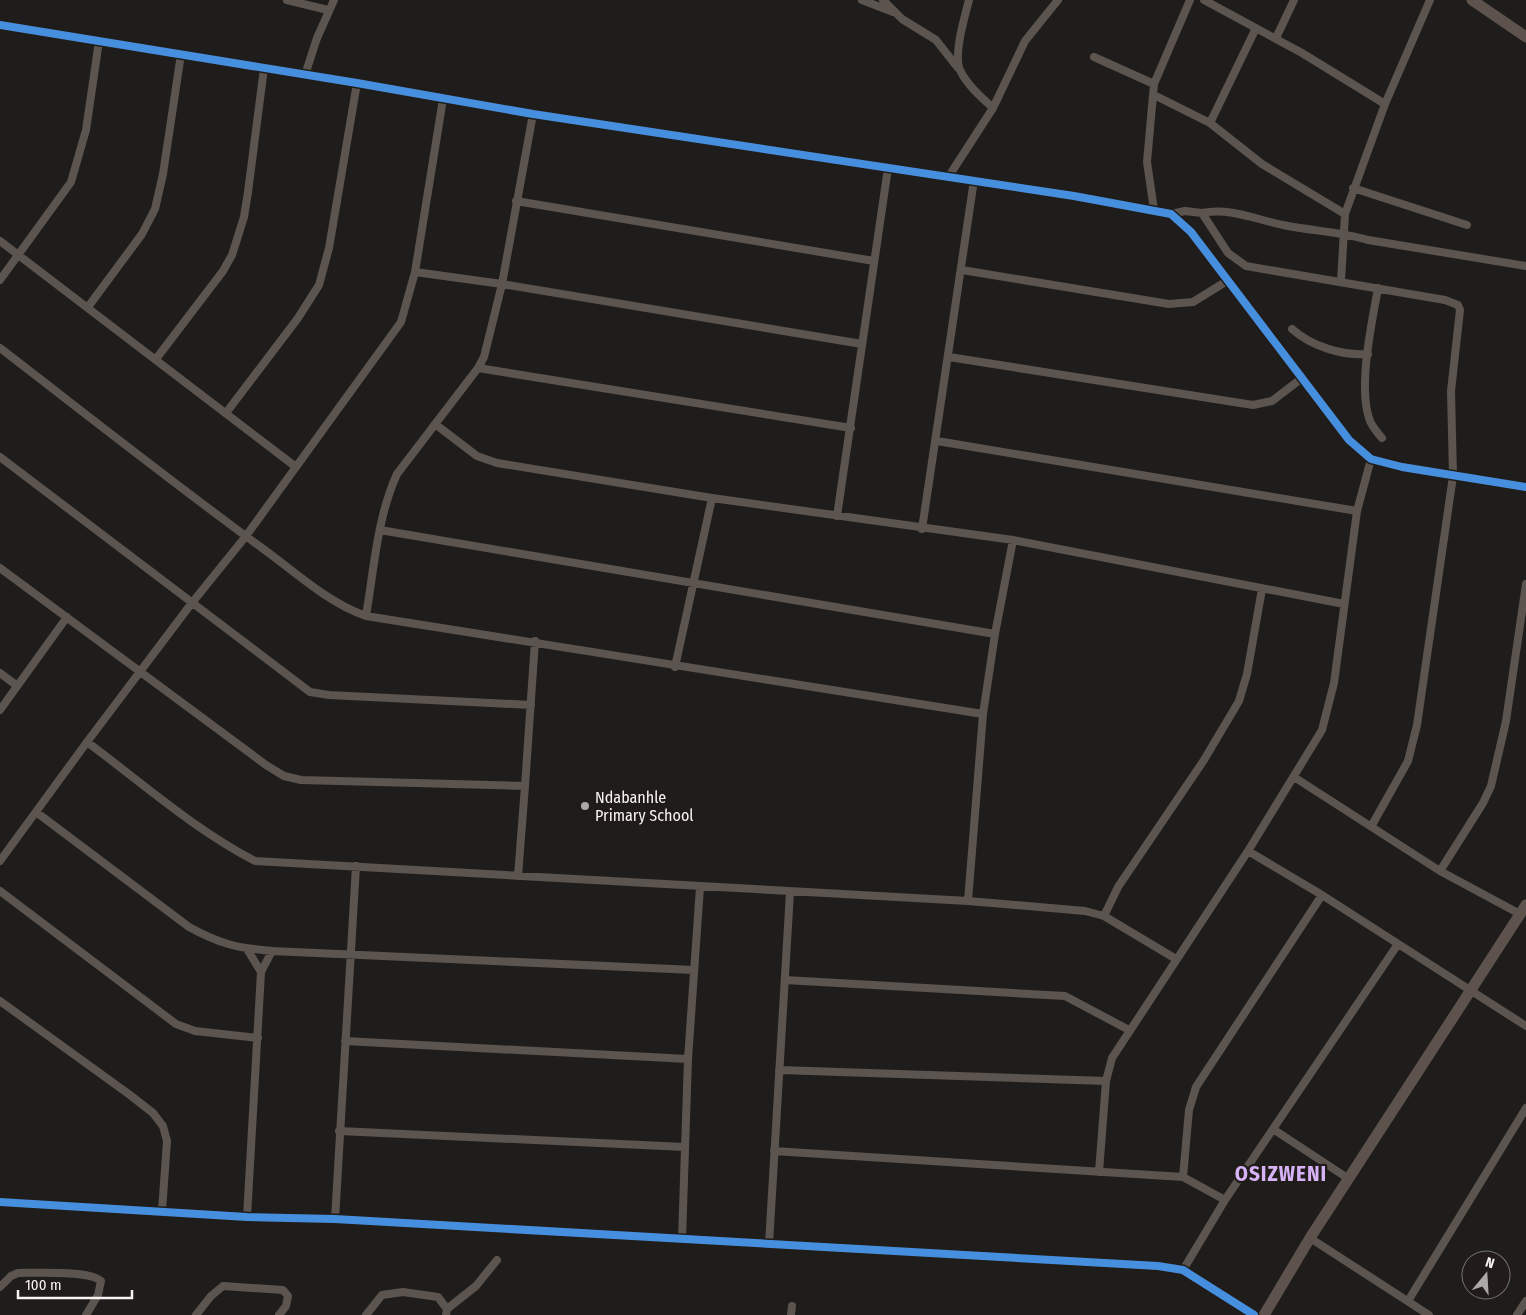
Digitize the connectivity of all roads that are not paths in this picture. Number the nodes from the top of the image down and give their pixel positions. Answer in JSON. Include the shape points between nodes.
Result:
{"nodes":[{"id":1,"x":286,"y":0,"type":"edge"},
{"id":2,"x":334,"y":0,"type":"edge"},
{"id":3,"x":862,"y":0,"type":"edge"},
{"id":4,"x":883,"y":0,"type":"edge"},
{"id":5,"x":969,"y":0,"type":"edge"},
{"id":6,"x":1058,"y":0,"type":"edge"},
{"id":7,"x":1190,"y":0,"type":"edge"},
{"id":8,"x":1204,"y":0,"type":"edge"},
{"id":9,"x":1294,"y":0,"type":"edge"},
{"id":10,"x":1430,"y":0,"type":"edge"},
{"id":11,"x":1472,"y":0,"type":"edge"},
{"id":12,"x":328,"y":10,"type":"junction"},
{"id":13,"x":895,"y":13,"type":"junction"},
{"id":14,"x":0,"y":25,"type":"edge"},
{"id":15,"x":1256,"y":28,"type":"junction"},
{"id":16,"x":1526,"y":37,"type":"edge"},
{"id":17,"x":1276,"y":38,"type":"junction"},
{"id":18,"x":99,"y":41,"type":"junction"},
{"id":19,"x":181,"y":54,"type":"junction"},
{"id":20,"x":1094,"y":57,"type":"dead end"},
{"id":21,"x":264,"y":68,"type":"junction"},
{"id":22,"x":958,"y":68,"type":"junction"},
{"id":23,"x":305,"y":75,"type":"junction"},
{"id":24,"x":357,"y":82,"type":"junction"},
{"id":25,"x":1154,"y":84,"type":"junction"},
{"id":26,"x":1154,"y":95,"type":"junction"},
{"id":27,"x":443,"y":98,"type":"junction"},
{"id":28,"x":1385,"y":104,"type":"junction"},
{"id":29,"x":994,"y":108,"type":"junction"},
{"id":30,"x":533,"y":114,"type":"junction"},
{"id":31,"x":1210,"y":123,"type":"junction"},
{"id":32,"x":888,"y":168,"type":"junction"},
{"id":33,"x":948,"y":176,"type":"junction"},
{"id":34,"x":974,"y":180,"type":"junction"},
{"id":35,"x":1353,"y":188,"type":"junction"},
{"id":36,"x":516,"y":201,"type":"junction"},
{"id":37,"x":1154,"y":210,"type":"junction"},
{"id":38,"x":1202,"y":213,"type":"junction"},
{"id":39,"x":1171,"y":214,"type":"junction"},
{"id":40,"x":1345,"y":214,"type":"junction"},
{"id":41,"x":1467,"y":225,"type":"dead end"},
{"id":42,"x":1345,"y":233,"type":"junction"},
{"id":43,"x":0,"y":241,"type":"edge"},
{"id":44,"x":19,"y":255,"type":"junction"},
{"id":45,"x":874,"y":261,"type":"junction"},
{"id":46,"x":1526,"y":266,"type":"edge"},
{"id":47,"x":962,"y":270,"type":"junction"},
{"id":48,"x":415,"y":272,"type":"junction"},
{"id":49,"x":0,"y":280,"type":"edge"},
{"id":50,"x":1227,"y":281,"type":"junction"},
{"id":51,"x":1341,"y":281,"type":"junction"},
{"id":52,"x":502,"y":284,"type":"junction"},
{"id":53,"x":1378,"y":288,"type":"junction"},
{"id":54,"x":88,"y":307,"type":"junction"},
{"id":55,"x":1292,"y":329,"type":"dead end"},
{"id":56,"x":862,"y":344,"type":"junction"},
{"id":57,"x":0,"y":348,"type":"edge"},
{"id":58,"x":1368,"y":354,"type":"junction"},
{"id":59,"x":949,"y":356,"type":"junction"},
{"id":60,"x":156,"y":359,"type":"junction"},
{"id":61,"x":478,"y":368,"type":"junction"},
{"id":62,"x":1302,"y":378,"type":"junction"},
{"id":63,"x":226,"y":413,"type":"junction"},
{"id":64,"x":435,"y":424,"type":"junction"},
{"id":65,"x":851,"y":428,"type":"junction"},
{"id":66,"x":1382,"y":438,"type":"dead end"},
{"id":67,"x":937,"y":441,"type":"junction"},
{"id":68,"x":0,"y":457,"type":"edge"},
{"id":69,"x":1372,"y":460,"type":"junction"},
{"id":70,"x":296,"y":467,"type":"junction"},
{"id":71,"x":1452,"y":476,"type":"junction"},
{"id":72,"x":1526,"y":487,"type":"edge"},
{"id":73,"x":712,"y":498,"type":"junction"},
{"id":74,"x":1357,"y":512,"type":"junction"},
{"id":75,"x":837,"y":516,"type":"junction"},
{"id":76,"x":922,"y":528,"type":"junction"},
{"id":77,"x":380,"y":530,"type":"junction"},
{"id":78,"x":246,"y":536,"type":"junction"},
{"id":79,"x":1012,"y":540,"type":"junction"},
{"id":80,"x":0,"y":568,"type":"edge"},
{"id":81,"x":692,"y":583,"type":"junction"},
{"id":82,"x":1526,"y":584,"type":"edge"},
{"id":83,"x":1262,"y":589,"type":"junction"},
{"id":84,"x":191,"y":604,"type":"junction"},
{"id":85,"x":1344,"y":604,"type":"junction"},
{"id":86,"x":366,"y":616,"type":"junction"},
{"id":87,"x":67,"y":617,"type":"junction"},
{"id":88,"x":995,"y":634,"type":"junction"},
{"id":89,"x":536,"y":641,"type":"junction"},
{"id":90,"x":675,"y":667,"type":"junction"},
{"id":91,"x":141,"y":671,"type":"junction"},
{"id":92,"x":0,"y":673,"type":"edge"},
{"id":93,"x":16,"y":685,"type":"junction"},
{"id":94,"x":531,"y":705,"type":"junction"},
{"id":95,"x":0,"y":710,"type":"edge"},
{"id":96,"x":983,"y":714,"type":"junction"},
{"id":97,"x":87,"y":742,"type":"junction"},
{"id":98,"x":1294,"y":777,"type":"junction"},
{"id":99,"x":525,"y":786,"type":"junction"},
{"id":100,"x":36,"y":812,"type":"junction"},
{"id":101,"x":1372,"y":825,"type":"junction"},
{"id":102,"x":1248,"y":851,"type":"junction"},
{"id":103,"x":0,"y":861,"type":"edge"},
{"id":104,"x":356,"y":866,"type":"junction"},
{"id":105,"x":1440,"y":871,"type":"junction"},
{"id":106,"x":518,"y":876,"type":"junction"},
{"id":107,"x":700,"y":887,"type":"junction"},
{"id":108,"x":0,"y":891,"type":"edge"},
{"id":109,"x":790,"y":892,"type":"junction"},
{"id":110,"x":1322,"y":895,"type":"junction"},
{"id":111,"x":968,"y":901,"type":"junction"},
{"id":112,"x":1523,"y":910,"type":"edge"},
{"id":113,"x":1104,"y":916,"type":"junction"},
{"id":114,"x":1398,"y":944,"type":"junction"},
{"id":115,"x":248,"y":949,"type":"junction"},
{"id":116,"x":272,"y":951,"type":"junction"},
{"id":117,"x":350,"y":954,"type":"junction"},
{"id":118,"x":1176,"y":959,"type":"junction"},
{"id":119,"x":694,"y":970,"type":"junction"},
{"id":120,"x":261,"y":972,"type":"junction"},
{"id":121,"x":785,"y":980,"type":"junction"},
{"id":122,"x":1471,"y":990,"type":"junction"},
{"id":123,"x":0,"y":1001,"type":"edge"},
{"id":124,"x":1526,"y":1026,"type":"edge"},
{"id":125,"x":1128,"y":1030,"type":"junction"},
{"id":126,"x":258,"y":1038,"type":"junction"},
{"id":127,"x":345,"y":1041,"type":"junction"},
{"id":128,"x":688,"y":1059,"type":"junction"},
{"id":129,"x":780,"y":1070,"type":"junction"},
{"id":130,"x":1106,"y":1080,"type":"junction"},
{"id":131,"x":1526,"y":1108,"type":"edge"},
{"id":132,"x":1273,"y":1129,"type":"junction"},
{"id":133,"x":339,"y":1130,"type":"junction"},
{"id":134,"x":685,"y":1147,"type":"junction"},
{"id":135,"x":774,"y":1151,"type":"junction"},
{"id":136,"x":1099,"y":1172,"type":"junction"},
{"id":137,"x":1183,"y":1177,"type":"junction"},
{"id":138,"x":1349,"y":1179,"type":"junction"},
{"id":139,"x":1225,"y":1200,"type":"junction"},
{"id":140,"x":0,"y":1202,"type":"edge"},
{"id":141,"x":162,"y":1211,"type":"junction"},
{"id":142,"x":247,"y":1217,"type":"junction"},
{"id":143,"x":335,"y":1219,"type":"junction"},
{"id":144,"x":1310,"y":1238,"type":"junction"},
{"id":145,"x":682,"y":1239,"type":"junction"},
{"id":146,"x":769,"y":1244,"type":"junction"},
{"id":147,"x":497,"y":1260,"type":"dead end"},
{"id":148,"x":1183,"y":1270,"type":"junction"},
{"id":149,"x":0,"y":1287,"type":"edge"},
{"id":150,"x":1408,"y":1301,"type":"junction"},
{"id":151,"x":1526,"y":1301,"type":"edge"},
{"id":152,"x":792,"y":1306,"type":"dead end"},
{"id":153,"x":446,"y":1312,"type":"edge"},
{"id":154,"x":86,"y":1315,"type":"edge"},
{"id":155,"x":196,"y":1315,"type":"edge"},
{"id":156,"x":279,"y":1315,"type":"edge"},
{"id":157,"x":366,"y":1315,"type":"edge"},
{"id":158,"x":791,"y":1315,"type":"edge"},
{"id":159,"x":1254,"y":1315,"type":"edge"},
{"id":160,"x":1264,"y":1315,"type":"edge"},
{"id":161,"x":1429,"y":1315,"type":"edge"},
{"id":162,"x":1517,"y":1315,"type":"edge"}],
"edges":[{"from":1,"to":12,"type":"street"},
{"from":2,"to":12,"type":"street"},
{"from":3,"to":13,"type":"street"},
{"from":4,"to":13,"type":"street"},
{"from":5,"to":22,"type":"street","via":[[960,38]]},
{"from":6,"to":29,"type":"street","via":[[1025,41]]},
{"from":7,"to":25,"type":"street"},
{"from":8,"to":15,"type":"street"},
{"from":9,"to":17,"type":"street"},
{"from":10,"to":28,"type":"street"},
{"from":11,"to":16,"type":"street"},
{"from":12,"to":23,"type":"street"},
{"from":13,"to":22,"type":"street","via":[[936,40]]},
{"from":14,"to":18,"type":"street"},
{"from":15,"to":17,"type":"street"},
{"from":15,"to":31,"type":"street"},
{"from":17,"to":28,"type":"street"},
{"from":18,"to":19,"type":"street"},
{"from":18,"to":44,"type":"street","via":[[86,130],[77,167],[71,182]]},
{"from":19,"to":21,"type":"street"},
{"from":19,"to":54,"type":"street","via":[[164,174],[155,209],[142,234]]},
{"from":20,"to":25,"type":"street"},
{"from":21,"to":23,"type":"street"},
{"from":21,"to":60,"type":"street","via":[[248,192],[235,247],[223,271]]},
{"from":22,"to":29,"type":"street","via":[[968,83]]},
{"from":23,"to":24,"type":"street"},
{"from":24,"to":27,"type":"street"},
{"from":24,"to":63,"type":"street","via":[[329,248],[319,285]]},
{"from":25,"to":26,"type":"street"},
{"from":26,"to":31,"type":"street"},
{"from":26,"to":37,"type":"street","via":[[1147,162]]},
{"from":27,"to":30,"type":"street"},
{"from":27,"to":48,"type":"street"},
{"from":28,"to":35,"type":"street"},
{"from":29,"to":33,"type":"street"},
{"from":30,"to":32,"type":"street"},
{"from":30,"to":36,"type":"street"},
{"from":31,"to":40,"type":"street","via":[[1262,164]]},
{"from":32,"to":33,"type":"street"},
{"from":32,"to":45,"type":"street"},
{"from":33,"to":34,"type":"street"},
{"from":34,"to":37,"type":"street"},
{"from":34,"to":47,"type":"street"},
{"from":35,"to":40,"type":"street"},
{"from":35,"to":41,"type":"street"},
{"from":36,"to":45,"type":"street"},
{"from":36,"to":52,"type":"street"},
{"from":37,"to":39,"type":"street"},
{"from":38,"to":39,"type":"street","via":[[1185,211]]},
{"from":38,"to":42,"type":"street","via":[[1234,212],[1272,223]]},
{"from":38,"to":51,"type":"street","via":[[1228,253],[1246,266]]},
{"from":39,"to":50,"type":"street","via":[[1191,232]]},
{"from":40,"to":42,"type":"street"},
{"from":42,"to":46,"type":"street","via":[[1368,240]]},
{"from":42,"to":51,"type":"street"},
{"from":43,"to":44,"type":"street"},
{"from":44,"to":49,"type":"street"},
{"from":44,"to":54,"type":"street"},
{"from":45,"to":56,"type":"street"},
{"from":47,"to":50,"type":"street","via":[[1169,304],[1193,302]]},
{"from":47,"to":59,"type":"street"},
{"from":48,"to":52,"type":"street"},
{"from":48,"to":70,"type":"street","via":[[401,322]]},
{"from":50,"to":62,"type":"street"},
{"from":51,"to":53,"type":"street"},
{"from":52,"to":56,"type":"street"},
{"from":52,"to":61,"type":"street","via":[[488,344]]},
{"from":53,"to":58,"type":"street"},
{"from":53,"to":71,"type":"street","via":[[1445,300],[1458,305],[1460,310],[1451,391]]},
{"from":54,"to":60,"type":"street"},
{"from":55,"to":58,"type":"street","via":[[1328,348],[1356,355]]},
{"from":56,"to":65,"type":"street"},
{"from":57,"to":78,"type":"street"},
{"from":58,"to":66,"type":"street","via":[[1366,406],[1369,419]]},
{"from":59,"to":62,"type":"street","via":[[1253,405],[1272,401]]},
{"from":59,"to":67,"type":"street"},
{"from":60,"to":63,"type":"street"},
{"from":61,"to":64,"type":"street"},
{"from":61,"to":65,"type":"street"},
{"from":62,"to":69,"type":"street","via":[[1349,440]]},
{"from":63,"to":70,"type":"street"},
{"from":64,"to":73,"type":"street","via":[[488,461]]},
{"from":64,"to":77,"type":"street","via":[[398,474],[389,492]]},
{"from":65,"to":75,"type":"street"},
{"from":67,"to":74,"type":"street"},
{"from":67,"to":76,"type":"street"},
{"from":68,"to":84,"type":"street"},
{"from":69,"to":71,"type":"street"},
{"from":69,"to":74,"type":"street"},
{"from":70,"to":78,"type":"street"},
{"from":71,"to":72,"type":"street"},
{"from":71,"to":101,"type":"street","via":[[1415,735],[1408,761]]},
{"from":73,"to":75,"type":"street"},
{"from":73,"to":81,"type":"street"},
{"from":74,"to":85,"type":"street"},
{"from":75,"to":76,"type":"street"},
{"from":76,"to":79,"type":"street"},
{"from":77,"to":81,"type":"street"},
{"from":77,"to":86,"type":"street"},
{"from":78,"to":84,"type":"street"},
{"from":78,"to":86,"type":"street","via":[[327,595]]},
{"from":79,"to":83,"type":"street"},
{"from":79,"to":88,"type":"street"},
{"from":80,"to":87,"type":"street"},
{"from":81,"to":88,"type":"street"},
{"from":81,"to":90,"type":"street"},
{"from":82,"to":105,"type":"street","via":[[1506,721],[1491,786]]},
{"from":83,"to":85,"type":"street"},
{"from":83,"to":113,"type":"street","via":[[1248,674],[1239,701],[1204,760],[1118,887]]},
{"from":84,"to":91,"type":"street"},
{"from":84,"to":94,"type":"street","via":[[310,692]]},
{"from":85,"to":98,"type":"street","via":[[1330,703],[1322,730]]},
{"from":86,"to":89,"type":"street"},
{"from":87,"to":91,"type":"street"},
{"from":87,"to":93,"type":"street"},
{"from":88,"to":96,"type":"street"},
{"from":89,"to":90,"type":"street"},
{"from":89,"to":94,"type":"street"},
{"from":90,"to":96,"type":"street"},
{"from":91,"to":97,"type":"street"},
{"from":91,"to":99,"type":"street","via":[[284,776],[323,781]]},
{"from":92,"to":93,"type":"street"},
{"from":93,"to":95,"type":"street"},
{"from":94,"to":99,"type":"street"},
{"from":96,"to":111,"type":"street"},
{"from":97,"to":100,"type":"street"},
{"from":97,"to":104,"type":"street","via":[[188,817],[255,861]]},
{"from":98,"to":101,"type":"street"},
{"from":98,"to":102,"type":"street"},
{"from":99,"to":106,"type":"street"},
{"from":100,"to":103,"type":"street"},
{"from":100,"to":115,"type":"street","via":[[189,927],[213,941]]},
{"from":101,"to":105,"type":"street"},
{"from":102,"to":110,"type":"street"},
{"from":102,"to":118,"type":"street"},
{"from":104,"to":106,"type":"street"},
{"from":104,"to":117,"type":"street"},
{"from":105,"to":112,"type":"street"},
{"from":106,"to":107,"type":"street"},
{"from":107,"to":109,"type":"street"},
{"from":107,"to":119,"type":"street"},
{"from":108,"to":126,"type":"street","via":[[176,1024],[195,1031]]},
{"from":109,"to":111,"type":"street"},
{"from":109,"to":121,"type":"street"},
{"from":110,"to":114,"type":"street"},
{"from":110,"to":137,"type":"street","via":[[1196,1087],[1189,1110]]},
{"from":111,"to":113,"type":"street","via":[[1085,911]]},
{"from":112,"to":122,"type":"street"},
{"from":113,"to":118,"type":"street"},
{"from":114,"to":122,"type":"street"},
{"from":114,"to":132,"type":"street"},
{"from":115,"to":116,"type":"street"},
{"from":115,"to":120,"type":"street"},
{"from":116,"to":117,"type":"street"},
{"from":116,"to":120,"type":"street"},
{"from":117,"to":119,"type":"street"},
{"from":117,"to":127,"type":"street"},
{"from":118,"to":125,"type":"street"},
{"from":119,"to":128,"type":"street"},
{"from":120,"to":126,"type":"street"},
{"from":121,"to":125,"type":"street","via":[[1065,996]]},
{"from":121,"to":129,"type":"street"},
{"from":122,"to":124,"type":"street"},
{"from":122,"to":138,"type":"street"},
{"from":123,"to":141,"type":"street","via":[[130,1095],[163,1126],[167,1141]]},
{"from":125,"to":130,"type":"street","via":[[1112,1058]]},
{"from":126,"to":142,"type":"street"},
{"from":127,"to":128,"type":"street"},
{"from":127,"to":133,"type":"street"},
{"from":128,"to":134,"type":"street"},
{"from":129,"to":130,"type":"street"},
{"from":129,"to":135,"type":"street"},
{"from":130,"to":136,"type":"street"},
{"from":131,"to":150,"type":"street"},
{"from":132,"to":138,"type":"street"},
{"from":132,"to":139,"type":"street"},
{"from":133,"to":134,"type":"street"},
{"from":133,"to":143,"type":"street"},
{"from":134,"to":145,"type":"street"},
{"from":135,"to":136,"type":"street"},
{"from":135,"to":146,"type":"street"},
{"from":136,"to":137,"type":"street"},
{"from":137,"to":139,"type":"street"},
{"from":138,"to":144,"type":"street"},
{"from":139,"to":148,"type":"street"},
{"from":140,"to":141,"type":"street"},
{"from":141,"to":142,"type":"street"},
{"from":142,"to":143,"type":"street"},
{"from":143,"to":145,"type":"street"},
{"from":144,"to":150,"type":"street"},
{"from":144,"to":160,"type":"street"},
{"from":145,"to":146,"type":"street"},
{"from":146,"to":148,"type":"street"},
{"from":147,"to":153,"type":"street","via":[[476,1286]]},
{"from":148,"to":159,"type":"street"},
{"from":149,"to":154,"type":"street","via":[[18,1274],[97,1278],[101,1281],[100,1289]]},
{"from":150,"to":161,"type":"street"},
{"from":151,"to":162,"type":"street"},
{"from":152,"to":158,"type":"street"},
{"from":153,"to":157,"type":"street","via":[[438,1297],[392,1292],[382,1295]]},
{"from":155,"to":156,"type":"street","via":[[217,1289],[233,1285],[282,1290],[288,1301]]}]}
